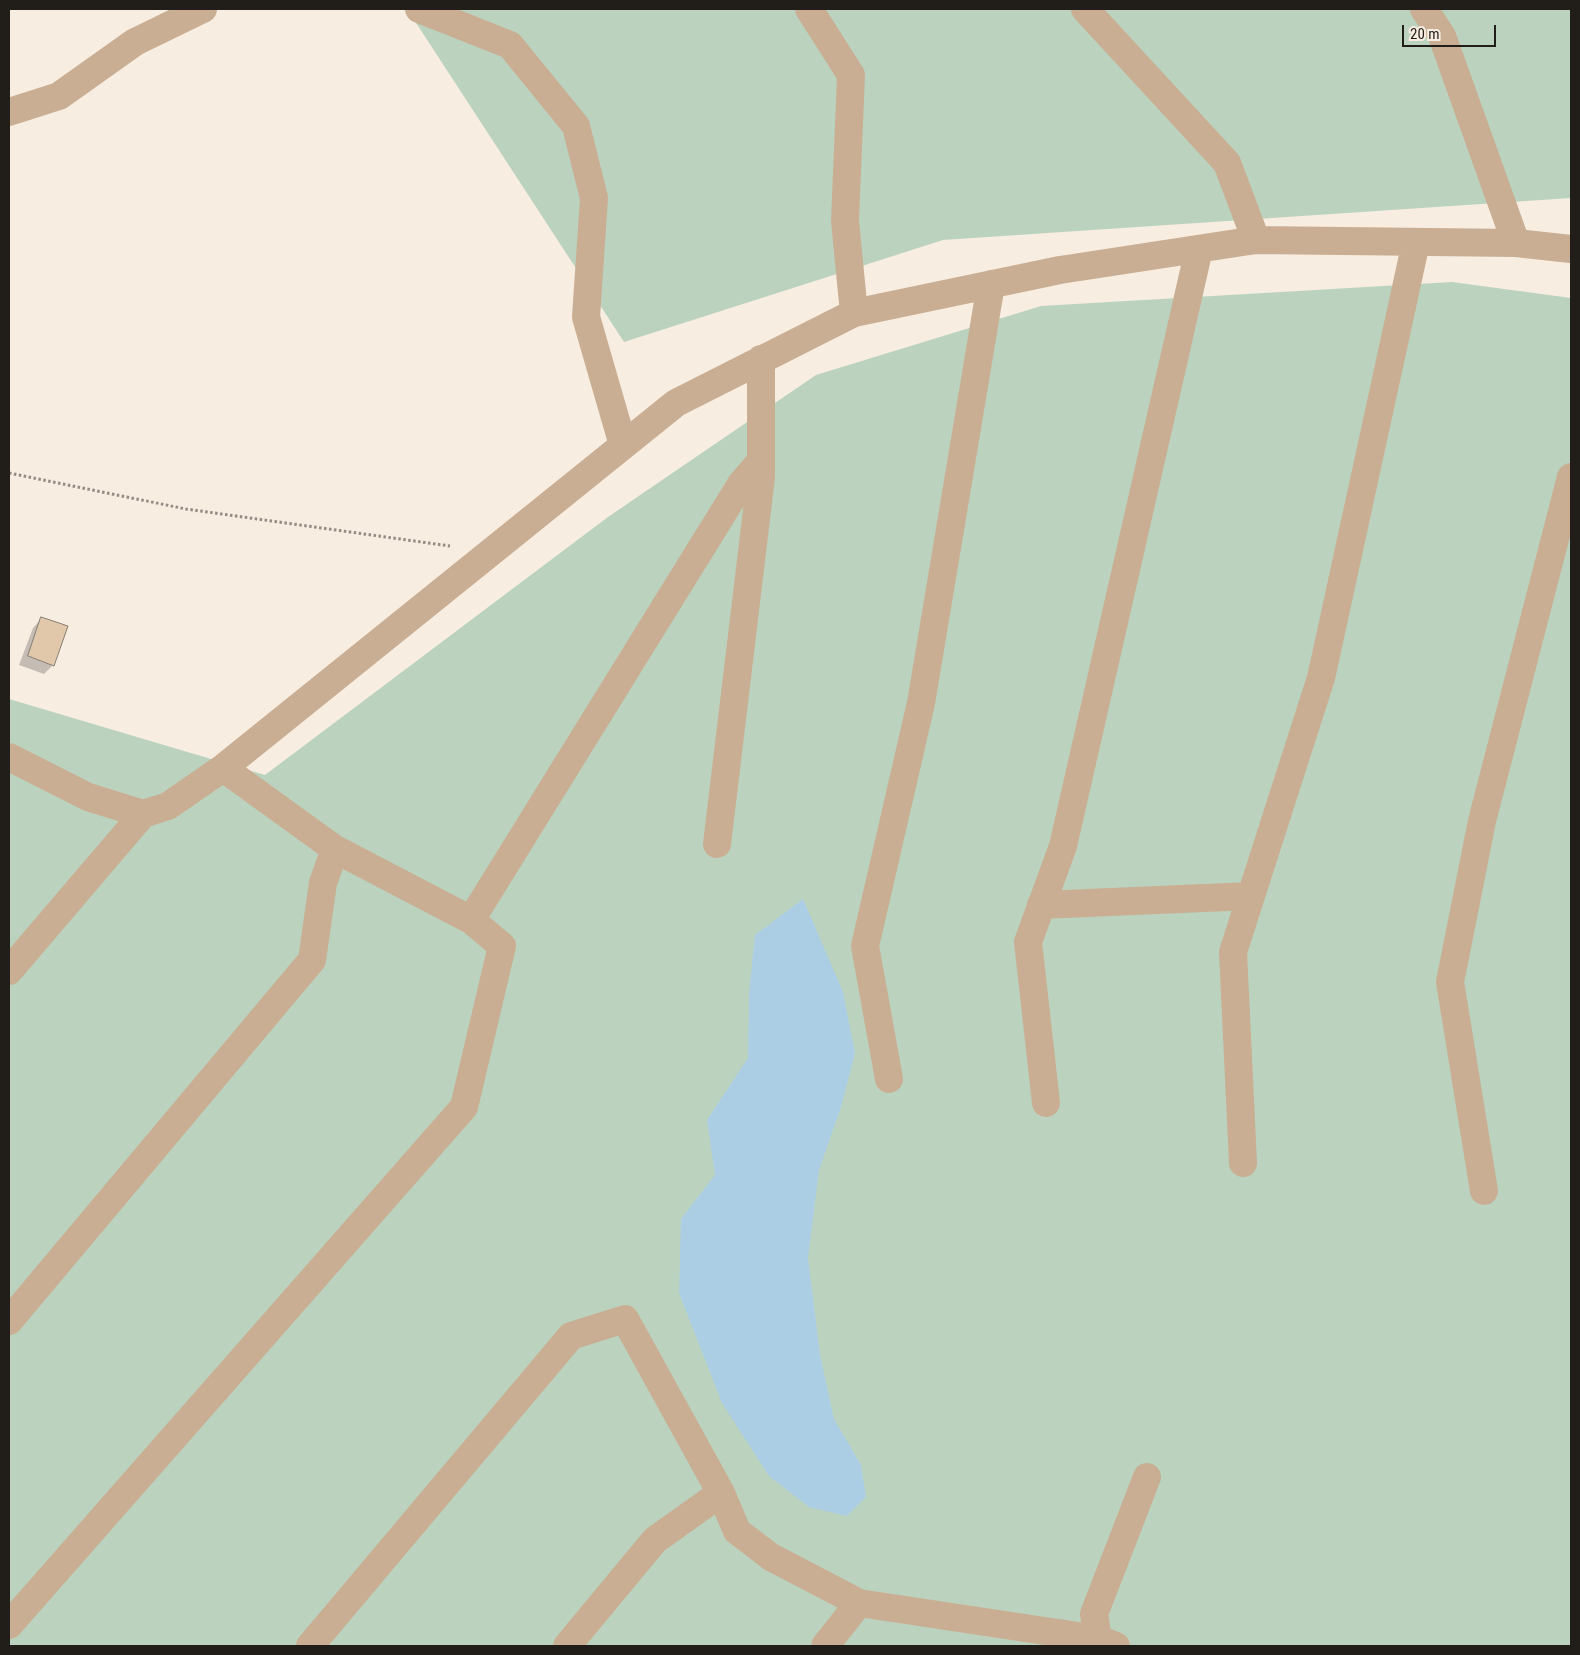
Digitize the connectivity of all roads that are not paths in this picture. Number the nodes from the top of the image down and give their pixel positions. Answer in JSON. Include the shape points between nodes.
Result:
{"nodes":[{"id":1,"x":203,"y":9,"type":"edge"},
{"id":2,"x":419,"y":9,"type":"edge"},
{"id":3,"x":809,"y":9,"type":"edge"},
{"id":4,"x":1085,"y":9,"type":"edge"},
{"id":5,"x":1424,"y":9,"type":"edge"},
{"id":6,"x":9,"y":112,"type":"edge"},
{"id":7,"x":1256,"y":240,"type":"junction"},
{"id":8,"x":1416,"y":242,"type":"junction"},
{"id":9,"x":1516,"y":243,"type":"junction"},
{"id":10,"x":1199,"y":249,"type":"junction"},
{"id":11,"x":1571,"y":249,"type":"edge"},
{"id":12,"x":991,"y":284,"type":"junction"},
{"id":13,"x":854,"y":313,"type":"junction"},
{"id":14,"x":761,"y":359,"type":"junction"},
{"id":15,"x":623,"y":444,"type":"junction"},
{"id":16,"x":761,"y":461,"type":"junction"},
{"id":17,"x":1571,"y":478,"type":"edge"},
{"id":18,"x":9,"y":757,"type":"edge"},
{"id":19,"x":223,"y":768,"type":"junction"},
{"id":20,"x":143,"y":814,"type":"junction"},
{"id":21,"x":717,"y":844,"type":"dead end"},
{"id":22,"x":334,"y":849,"type":"junction"},
{"id":23,"x":1251,"y":896,"type":"junction"},
{"id":24,"x":1041,"y":905,"type":"junction"},
{"id":25,"x":472,"y":920,"type":"junction"},
{"id":26,"x":9,"y":971,"type":"edge"},
{"id":27,"x":889,"y":1080,"type":"dead end"},
{"id":28,"x":1046,"y":1103,"type":"dead end"},
{"id":29,"x":1243,"y":1163,"type":"dead end"},
{"id":30,"x":1484,"y":1191,"type":"dead end"},
{"id":31,"x":9,"y":1321,"type":"edge"},
{"id":32,"x":1147,"y":1477,"type":"dead end"},
{"id":33,"x":721,"y":1494,"type":"junction"},
{"id":34,"x":860,"y":1604,"type":"junction"},
{"id":35,"x":9,"y":1625,"type":"edge"},
{"id":36,"x":1102,"y":1644,"type":"edge"},
{"id":37,"x":310,"y":1646,"type":"edge"},
{"id":38,"x":567,"y":1646,"type":"edge"},
{"id":39,"x":825,"y":1646,"type":"edge"}],
"edges":[{"from":1,"to":6,"type":"street","via":[[135,42],[59,96]]},
{"from":2,"to":15,"type":"street","via":[[510,45],[576,126],[594,198],[586,317]]},
{"from":3,"to":13,"type":"street","via":[[851,75],[845,221]]},
{"from":4,"to":7,"type":"street","via":[[1227,163]]},
{"from":5,"to":9,"type":"street","via":[[1442,36]]},
{"from":7,"to":8,"type":"street"},
{"from":7,"to":10,"type":"street"},
{"from":8,"to":9,"type":"street"},
{"from":8,"to":23,"type":"street","via":[[1320,678]]},
{"from":9,"to":11,"type":"street"},
{"from":10,"to":12,"type":"street"},
{"from":10,"to":24,"type":"street","via":[[1063,846]]},
{"from":12,"to":13,"type":"street"},
{"from":12,"to":27,"type":"street","via":[[922,703],[865,946]]},
{"from":13,"to":14,"type":"street"},
{"from":14,"to":15,"type":"street","via":[[676,403]]},
{"from":14,"to":16,"type":"street"},
{"from":15,"to":19,"type":"street"},
{"from":16,"to":21,"type":"street"},
{"from":16,"to":25,"type":"street","via":[[741,484]]},
{"from":17,"to":30,"type":"street","via":[[1482,821],[1450,982]]},
{"from":18,"to":20,"type":"street","via":[[88,797]]},
{"from":19,"to":20,"type":"street","via":[[168,806]]},
{"from":19,"to":22,"type":"street"},
{"from":20,"to":26,"type":"street"},
{"from":22,"to":25,"type":"street"},
{"from":22,"to":31,"type":"street","via":[[323,883],[312,960]]},
{"from":23,"to":24,"type":"street"},
{"from":23,"to":29,"type":"street","via":[[1233,952]]},
{"from":24,"to":28,"type":"street","via":[[1028,942]]},
{"from":25,"to":35,"type":"street","via":[[502,946],[464,1107]]},
{"from":32,"to":36,"type":"street","via":[[1094,1614]]},
{"from":33,"to":34,"type":"street","via":[[737,1531],[770,1557]]},
{"from":33,"to":37,"type":"street","via":[[625,1319],[571,1336]]},
{"from":33,"to":38,"type":"street","via":[[655,1540]]},
{"from":34,"to":36,"type":"street"},
{"from":34,"to":39,"type":"street"}]}
